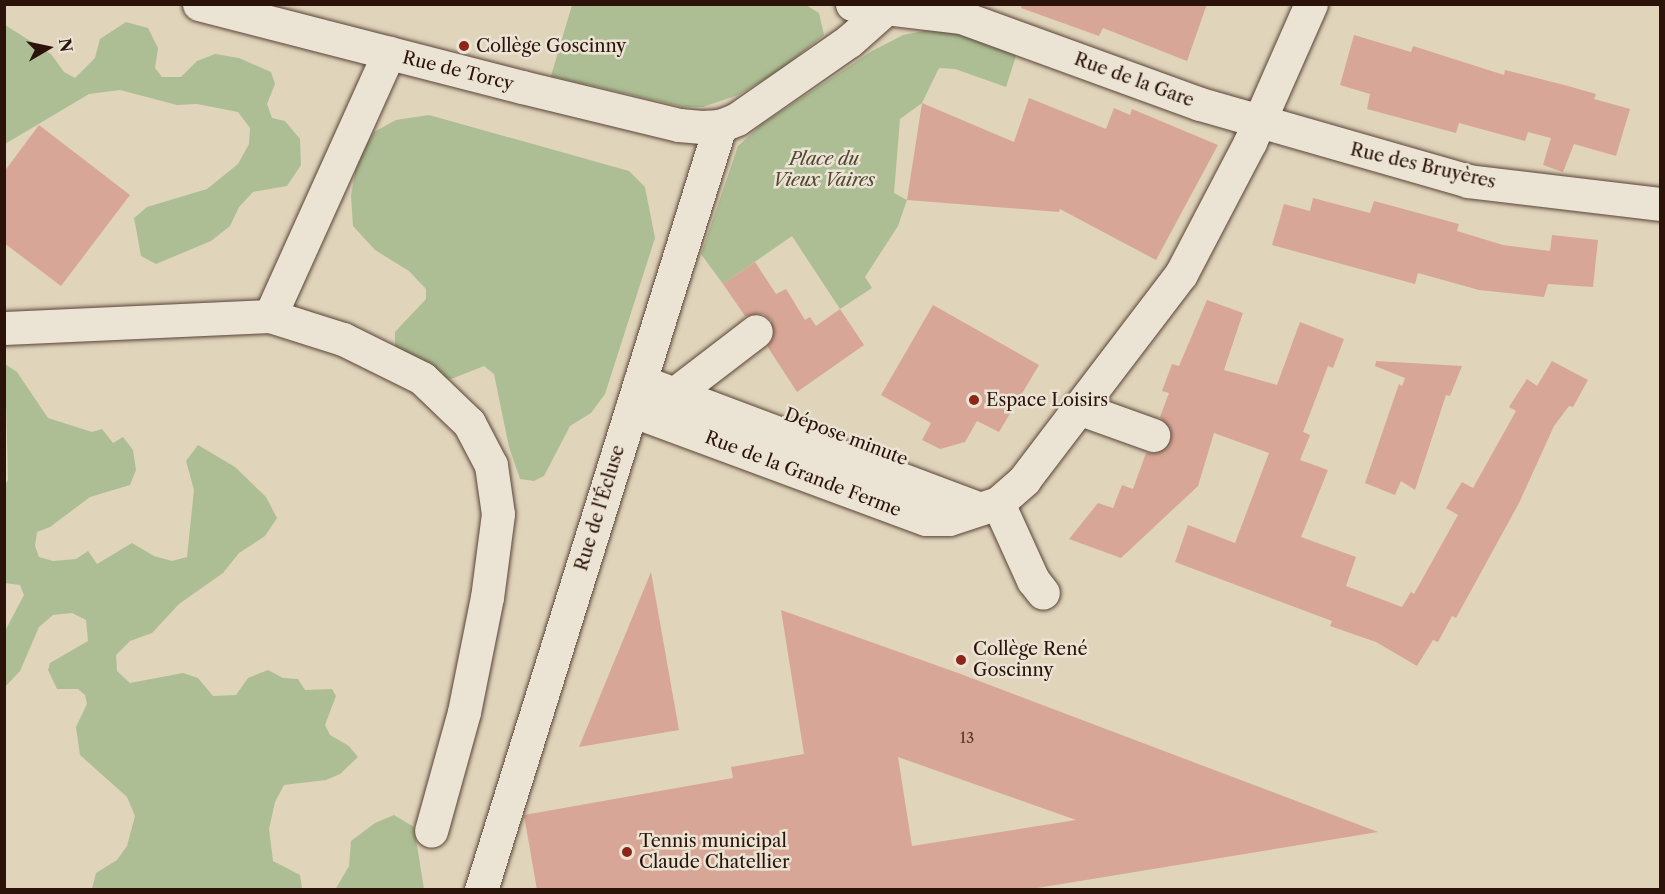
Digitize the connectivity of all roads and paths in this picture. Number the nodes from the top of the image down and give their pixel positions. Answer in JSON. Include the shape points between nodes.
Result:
{"nodes":[{"id":1,"x":199,"y":4,"type":"edge"},
{"id":2,"x":852,"y":4,"type":"edge"},
{"id":3,"x":1311,"y":4,"type":"edge"},
{"id":4,"x":889,"y":6,"type":"edge"},
{"id":5,"x":389,"y":53,"type":"junction"},
{"id":6,"x":1260,"y":120,"type":"junction"},
{"id":7,"x":720,"y":126,"type":"junction"},
{"id":8,"x":1660,"y":204,"type":"edge"},
{"id":9,"x":270,"y":315,"type":"junction"},
{"id":10,"x":4,"y":328,"type":"edge"},
{"id":11,"x":756,"y":331,"type":"dead end"},
{"id":12,"x":636,"y":395,"type":"junction"},
{"id":13,"x":688,"y":399,"type":"junction"},
{"id":14,"x":1078,"y":408,"type":"junction"},
{"id":15,"x":1153,"y":435,"type":"dead end"},
{"id":16,"x":987,"y":505,"type":"junction"},
{"id":17,"x":1043,"y":593,"type":"dead end"},
{"id":18,"x":431,"y":831,"type":"dead end"},
{"id":19,"x":481,"y":890,"type":"edge"}],
"edges":[{"from":1,"to":5,"type":"street","name":"Rue de Torcy"},
{"from":2,"to":4,"type":"street"},
{"from":3,"to":6,"type":"street"},
{"from":4,"to":6,"type":"street","name":"Rue de la Gare","via":[[961,17],[1200,104]]},
{"from":4,"to":7,"type":"street","via":[[849,41],[737,119]]},
{"from":5,"to":7,"type":"street","name":"Rue de Torcy","via":[[678,125]]},
{"from":5,"to":9,"type":"street"},
{"from":6,"to":8,"type":"street","name":"Rue des Bruyères","via":[[1300,136],[1468,181]]},
{"from":6,"to":14,"type":"street","name":"Rue de la Grande Ferme","via":[[1181,274]]},
{"from":7,"to":12,"type":"street","name":"Rue de l'Écluse"},
{"from":9,"to":10,"type":"street"},
{"from":9,"to":18,"type":"street","via":[[343,339],[422,378],[469,423],[491,465],[498,514],[487,597],[464,712]]},
{"from":11,"to":13,"type":"street"},
{"from":12,"to":13,"type":"street","name":"Rue de la Grande Ferme"},
{"from":12,"to":16,"type":"street","name":"Rue de la Grande Ferme","via":[[907,514],[949,519]]},
{"from":12,"to":19,"type":"street","name":"Rue de l'Écluse"},
{"from":13,"to":16,"type":"street","name":"Rue de la Grande Ferme"},
{"from":14,"to":15,"type":"street"},
{"from":14,"to":16,"type":"street","name":"Rue de la Grande Ferme","via":[[1024,480]]},
{"from":16,"to":17,"type":"street"}]}
